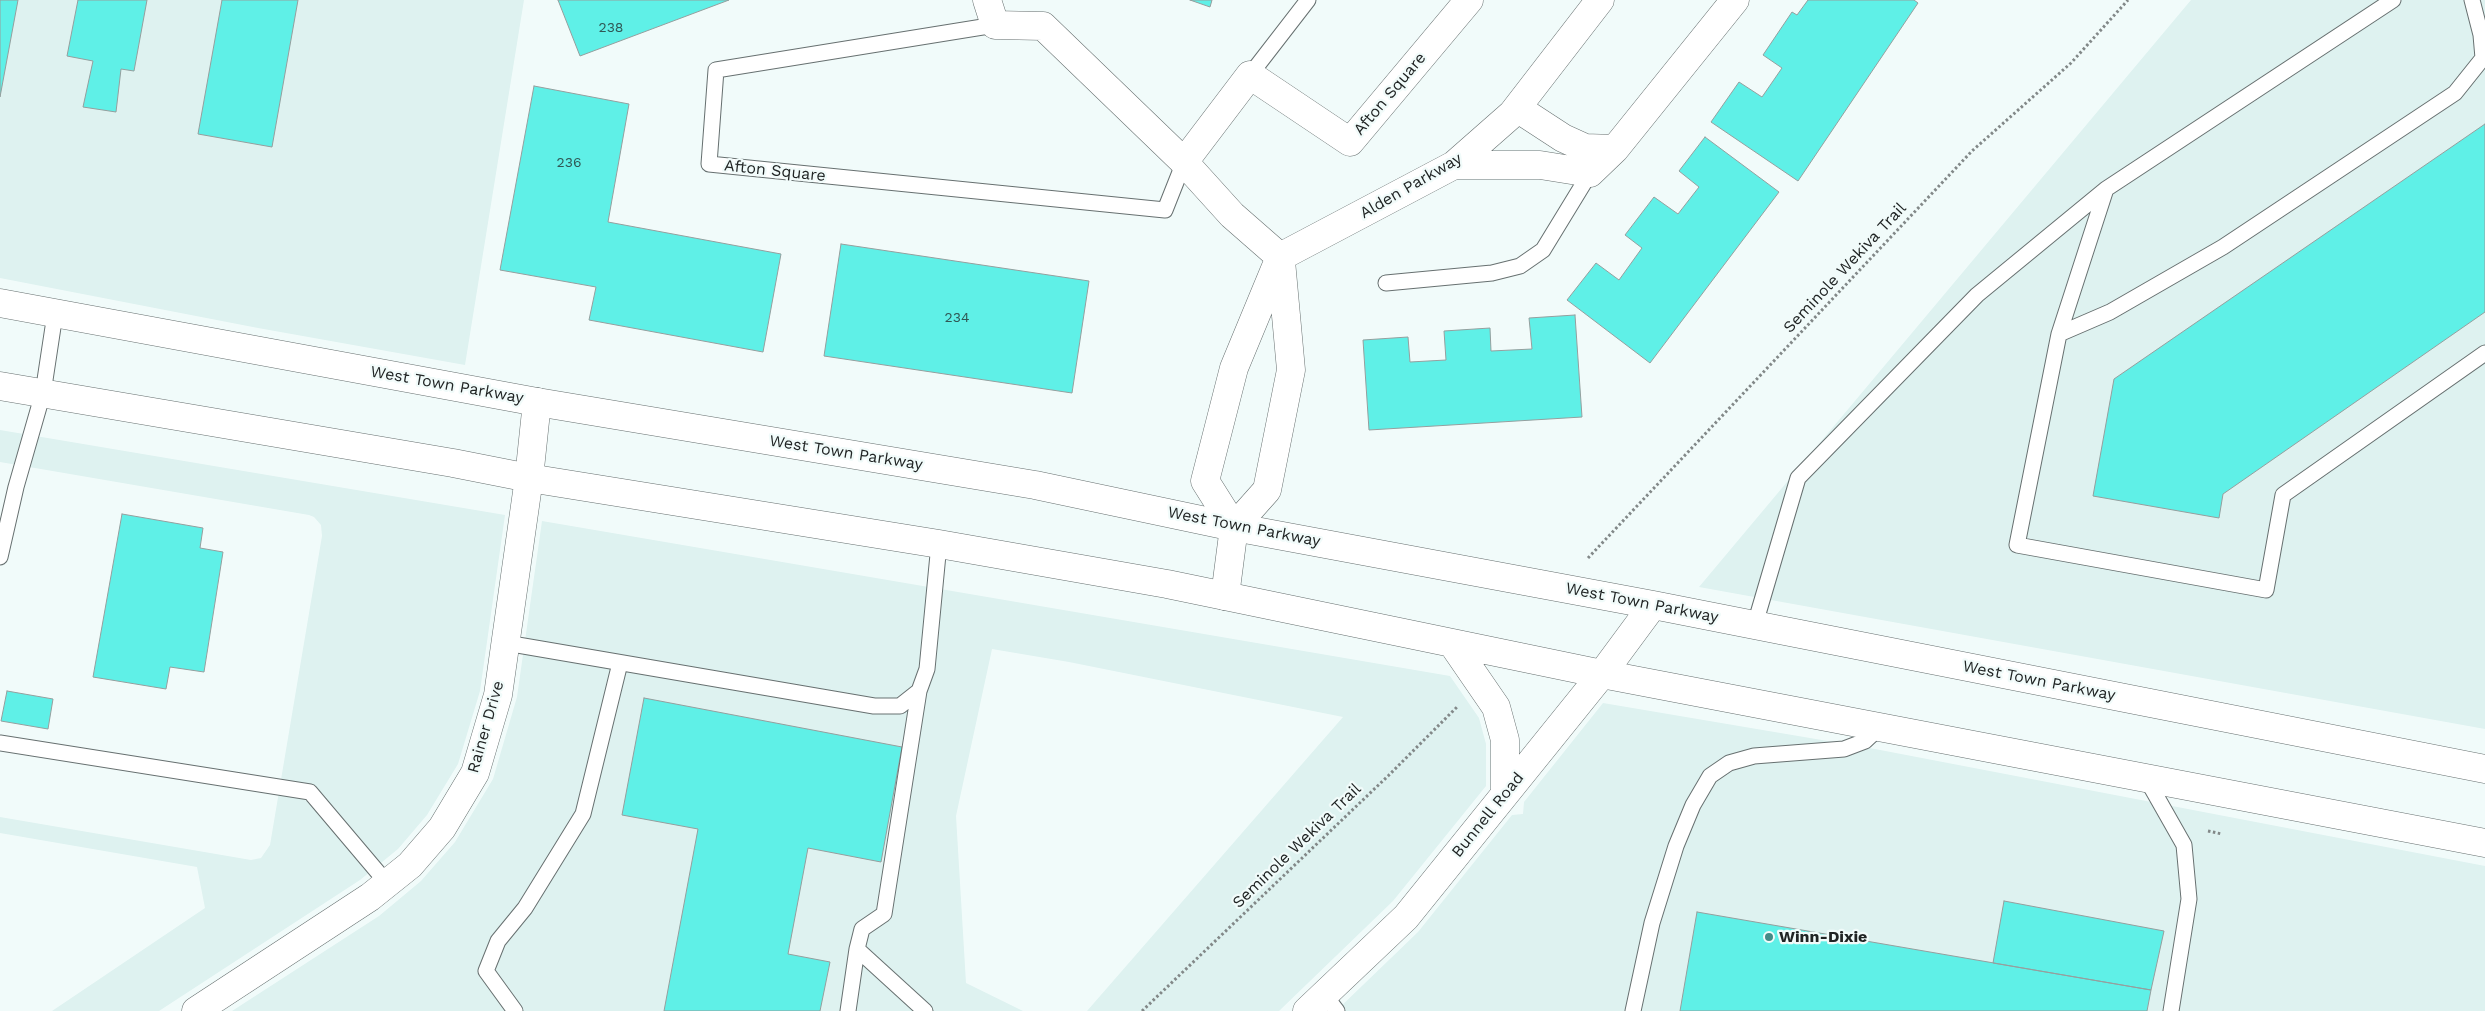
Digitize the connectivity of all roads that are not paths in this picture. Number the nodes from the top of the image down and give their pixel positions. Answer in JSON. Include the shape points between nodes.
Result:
{"nodes":[{"id":1,"x":987,"y":0,"type":"edge"},
{"id":2,"x":1308,"y":0,"type":"edge"},
{"id":3,"x":1469,"y":0,"type":"edge"},
{"id":4,"x":1600,"y":0,"type":"edge"},
{"id":5,"x":1735,"y":0,"type":"edge"},
{"id":6,"x":2393,"y":0,"type":"edge"},
{"id":7,"x":2472,"y":0,"type":"edge"},
{"id":8,"x":996,"y":25,"type":"junction"},
{"id":9,"x":1250,"y":75,"type":"junction"},
{"id":10,"x":1517,"y":108,"type":"junction"},
{"id":11,"x":1614,"y":149,"type":"junction"},
{"id":12,"x":1184,"y":162,"type":"junction"},
{"id":13,"x":1454,"y":165,"type":"junction"},
{"id":14,"x":1590,"y":174,"type":"junction"},
{"id":15,"x":2106,"y":189,"type":"junction"},
{"id":16,"x":1280,"y":257,"type":"junction"},
{"id":17,"x":1386,"y":283,"type":"dead end"},
{"id":18,"x":0,"y":304,"type":"edge"},
{"id":19,"x":55,"y":314,"type":"junction"},
{"id":20,"x":2059,"y":334,"type":"junction"},
{"id":21,"x":2485,"y":354,"type":"edge"},
{"id":22,"x":0,"y":386,"type":"edge"},
{"id":23,"x":43,"y":394,"type":"junction"},
{"id":24,"x":537,"y":402,"type":"junction"},
{"id":25,"x":529,"y":478,"type":"junction"},
{"id":26,"x":1234,"y":526,"type":"junction"},
{"id":27,"x":939,"y":544,"type":"junction"},
{"id":28,"x":0,"y":557,"type":"edge"},
{"id":29,"x":1225,"y":596,"type":"junction"},
{"id":30,"x":1653,"y":605,"type":"junction"},
{"id":31,"x":1755,"y":624,"type":"junction"},
{"id":32,"x":506,"y":642,"type":"junction"},
{"id":33,"x":1452,"y":643,"type":"junction"},
{"id":34,"x":620,"y":663,"type":"junction"},
{"id":35,"x":1602,"y":674,"type":"junction"},
{"id":36,"x":919,"y":691,"type":"junction"},
{"id":37,"x":1880,"y":727,"type":"junction"},
{"id":38,"x":0,"y":743,"type":"edge"},
{"id":39,"x":2485,"y":769,"type":"edge"},
{"id":40,"x":2146,"y":778,"type":"junction"},
{"id":41,"x":1505,"y":794,"type":"junction"},
{"id":42,"x":2485,"y":843,"type":"edge"},
{"id":43,"x":387,"y":884,"type":"junction"},
{"id":44,"x":856,"y":950,"type":"junction"},
{"id":45,"x":1323,"y":1005,"type":"edge"},
{"id":46,"x":196,"y":1011,"type":"edge"},
{"id":47,"x":515,"y":1011,"type":"edge"},
{"id":48,"x":848,"y":1011,"type":"edge"},
{"id":49,"x":925,"y":1011,"type":"edge"},
{"id":50,"x":1633,"y":1011,"type":"edge"},
{"id":51,"x":2172,"y":1011,"type":"edge"}],
"edges":[{"from":1,"to":8,"type":"street"},
{"from":2,"to":9,"type":"lane","name":"Afton Square"},
{"from":3,"to":9,"type":"street","name":"Afton Square","via":[[1350,142]]},
{"from":4,"to":10,"type":"street","name":"Alden Parkway"},
{"from":5,"to":11,"type":"street"},
{"from":6,"to":15,"type":"lane"},
{"from":7,"to":20,"type":"lane","via":[[2483,58],[2455,93],[2223,247],[2110,312]]},
{"from":8,"to":12,"type":"street","name":"Afton Square","via":[[1044,26]]},
{"from":8,"to":12,"type":"lane","name":"Afton Square","via":[[716,70],[709,164],[1165,210]]},
{"from":9,"to":12,"type":"street","name":"Afton Square"},
{"from":10,"to":11,"type":"street","via":[[1563,138],[1585,148]]},
{"from":10,"to":13,"type":"street","name":"Alden Parkway"},
{"from":11,"to":14,"type":"street"},
{"from":12,"to":16,"type":"street","name":"Afton Square","via":[[1232,215]]},
{"from":13,"to":14,"type":"street","via":[[1540,165]]},
{"from":13,"to":16,"type":"street","name":"Alden Parkway"},
{"from":14,"to":17,"type":"lane","via":[[1543,250],[1520,266],[1492,274]]},
{"from":15,"to":20,"type":"lane"},
{"from":15,"to":31,"type":"lane","via":[[1977,295],[1798,478]]},
{"from":16,"to":26,"type":"street","via":[[1291,370],[1267,490]]},
{"from":16,"to":26,"type":"street","via":[[1234,368],[1205,481]]},
{"from":18,"to":19,"type":"street","name":"West Town Parkway"},
{"from":19,"to":23,"type":"lane"},
{"from":19,"to":24,"type":"street","name":"West Town Parkway"},
{"from":20,"to":21,"type":"lane","via":[[2017,545],[2266,590],[2283,495]]},
{"from":22,"to":23,"type":"street"},
{"from":23,"to":25,"type":"street"},
{"from":23,"to":28,"type":"lane"},
{"from":24,"to":25,"type":"street","name":"Rainer Drive"},
{"from":24,"to":26,"type":"street","name":"West Town Parkway","via":[[1035,484]]},
{"from":25,"to":27,"type":"street"},
{"from":25,"to":32,"type":"street","name":"Rainer Drive"},
{"from":26,"to":29,"type":"street"},
{"from":26,"to":30,"type":"street","name":"West Town Parkway"},
{"from":27,"to":29,"type":"street"},
{"from":27,"to":36,"type":"lane","via":[[927,669]]},
{"from":29,"to":33,"type":"street"},
{"from":30,"to":31,"type":"street","name":"West Town Parkway"},
{"from":30,"to":35,"type":"street","name":"Bunnell Road"},
{"from":31,"to":39,"type":"street","name":"West Town Parkway"},
{"from":32,"to":34,"type":"lane"},
{"from":32,"to":43,"type":"street","name":"Rainer Drive","via":[[498,694],[475,773],[442,828],[410,865]]},
{"from":33,"to":35,"type":"street"},
{"from":33,"to":41,"type":"street","via":[[1496,707],[1505,740]]},
{"from":34,"to":36,"type":"lane","via":[[874,706],[900,706]]},
{"from":34,"to":47,"type":"lane","via":[[583,814],[525,908],[498,942],[486,971]]},
{"from":35,"to":37,"type":"street"},
{"from":35,"to":41,"type":"street","name":"Bunnell Road"},
{"from":36,"to":44,"type":"lane","via":[[884,914],[862,929]]},
{"from":37,"to":40,"type":"street"},
{"from":37,"to":50,"type":"lane","via":[[1865,741],[1844,749],[1754,756],[1729,763],[1710,776],[1693,805],[1676,846],[1652,924]]},
{"from":38,"to":43,"type":"lane","via":[[310,792]]},
{"from":40,"to":42,"type":"street"},
{"from":40,"to":51,"type":"lane","via":[[2184,845],[2190,899]]},
{"from":41,"to":45,"type":"street","name":"Bunnell Road","via":[[1406,917]]},
{"from":43,"to":46,"type":"street","name":"Rainer Drive"},
{"from":44,"to":48,"type":"lane"},
{"from":44,"to":49,"type":"lane"}]}
